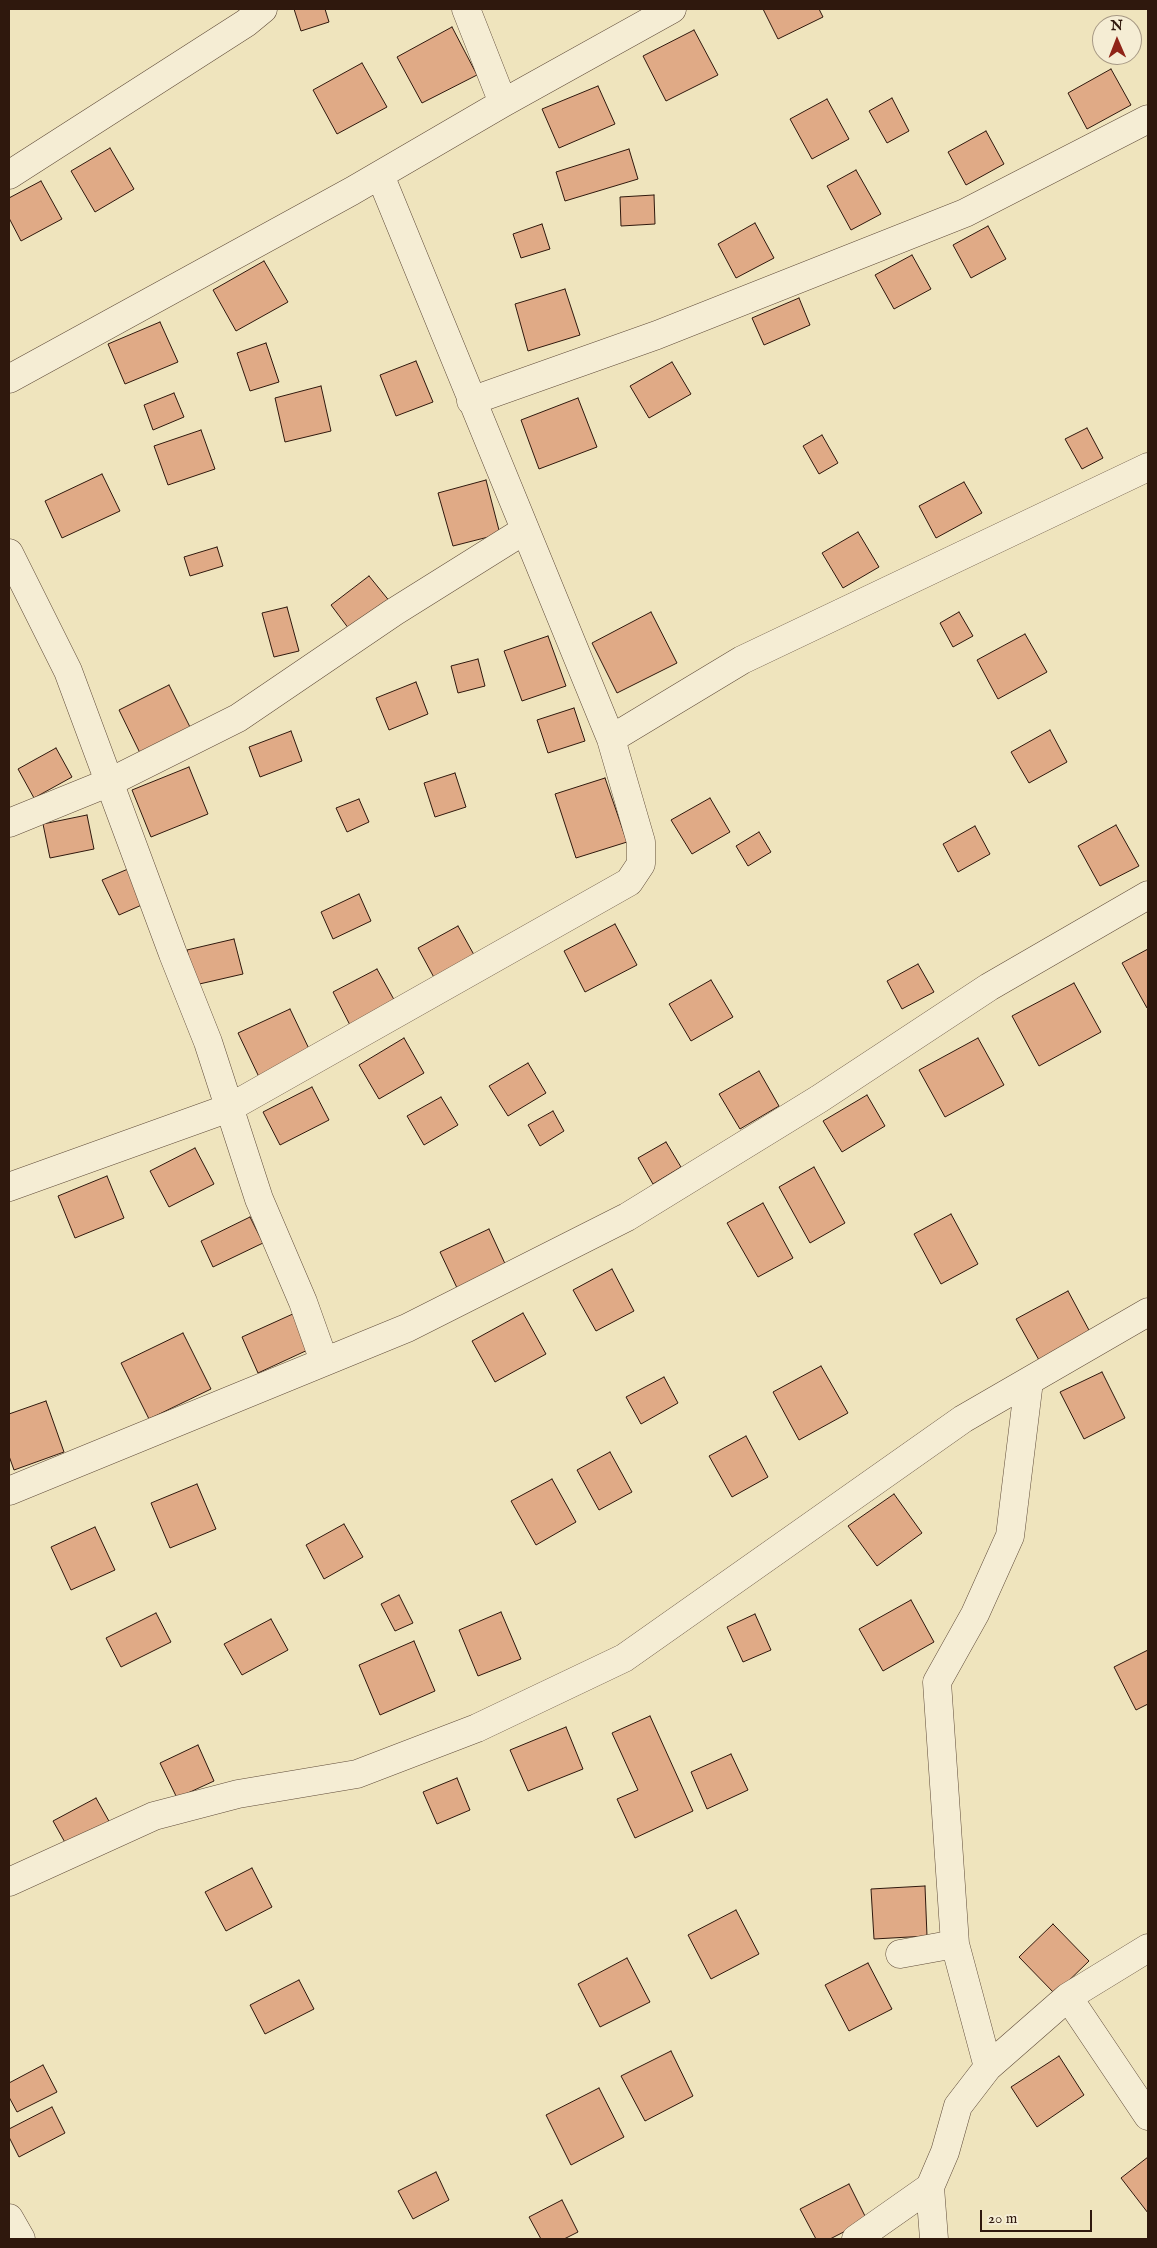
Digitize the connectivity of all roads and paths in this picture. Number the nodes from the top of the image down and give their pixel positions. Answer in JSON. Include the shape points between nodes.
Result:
{"nodes":[{"id":1,"x":263,"y":9,"type":"edge"},
{"id":2,"x":466,"y":9,"type":"edge"},
{"id":3,"x":672,"y":9,"type":"edge"},
{"id":4,"x":503,"y":103,"type":"junction"},
{"id":5,"x":1148,"y":120,"type":"edge"},
{"id":6,"x":9,"y":175,"type":"edge"},
{"id":7,"x":380,"y":175,"type":"junction"},
{"id":8,"x":9,"y":379,"type":"edge"},
{"id":9,"x":471,"y":401,"type":"junction"},
{"id":10,"x":1148,"y":467,"type":"edge"},
{"id":11,"x":525,"y":530,"type":"junction"},
{"id":12,"x":9,"y":553,"type":"edge"},
{"id":13,"x":612,"y":739,"type":"junction"},
{"id":14,"x":110,"y":782,"type":"junction"},
{"id":15,"x":9,"y":823,"type":"edge"},
{"id":16,"x":1148,"y":895,"type":"edge"},
{"id":17,"x":229,"y":1108,"type":"junction"},
{"id":18,"x":9,"y":1187,"type":"edge"},
{"id":19,"x":1148,"y":1312,"type":"edge"},
{"id":20,"x":324,"y":1361,"type":"junction"},
{"id":21,"x":1029,"y":1381,"type":"junction"},
{"id":22,"x":9,"y":1491,"type":"edge"},
{"id":23,"x":9,"y":1882,"type":"edge"},
{"id":24,"x":955,"y":1944,"type":"junction"},
{"id":25,"x":1148,"y":1948,"type":"edge"},
{"id":26,"x":900,"y":1954,"type":"dead end"},
{"id":27,"x":1068,"y":1997,"type":"junction"},
{"id":28,"x":988,"y":2067,"type":"junction"},
{"id":29,"x":1148,"y":2116,"type":"edge"},
{"id":30,"x":930,"y":2187,"type":"junction"},
{"id":31,"x":9,"y":2218,"type":"edge"},
{"id":32,"x":21,"y":2239,"type":"edge"},
{"id":33,"x":856,"y":2239,"type":"edge"},
{"id":34,"x":934,"y":2239,"type":"edge"}],
"edges":[{"from":1,"to":6,"type":"street"},
{"from":2,"to":4,"type":"street"},
{"from":3,"to":4,"type":"street"},
{"from":4,"to":7,"type":"street"},
{"from":5,"to":9,"type":"street","via":[[965,213],[657,335]]},
{"from":7,"to":8,"type":"street"},
{"from":7,"to":9,"type":"street"},
{"from":9,"to":11,"type":"street"},
{"from":10,"to":13,"type":"street","via":[[742,660]]},
{"from":11,"to":13,"type":"street"},
{"from":11,"to":14,"type":"street","via":[[394,612],[238,718]]},
{"from":12,"to":14,"type":"street","via":[[68,671]]},
{"from":13,"to":17,"type":"street","via":[[640,842],[641,864],[629,882]]},
{"from":14,"to":15,"type":"street"},
{"from":14,"to":17,"type":"street","via":[[208,1042]]},
{"from":16,"to":20,"type":"street","via":[[989,987],[819,1099],[627,1217],[407,1328]]},
{"from":17,"to":18,"type":"street"},
{"from":17,"to":20,"type":"street","via":[[259,1199]]},
{"from":19,"to":21,"type":"street"},
{"from":20,"to":22,"type":"street"},
{"from":21,"to":23,"type":"street","via":[[963,1419],[624,1658],[477,1728],[357,1774],[238,1794],[154,1816]]},
{"from":21,"to":24,"type":"street","via":[[1010,1536],[974,1614],[937,1682]]},
{"from":24,"to":26,"type":"street"},
{"from":24,"to":28,"type":"street"},
{"from":25,"to":27,"type":"street"},
{"from":27,"to":28,"type":"street"},
{"from":27,"to":29,"type":"street"},
{"from":28,"to":30,"type":"street","via":[[958,2106],[945,2152]]},
{"from":30,"to":33,"type":"street"},
{"from":30,"to":34,"type":"street"},
{"from":31,"to":32,"type":"street"}]}
